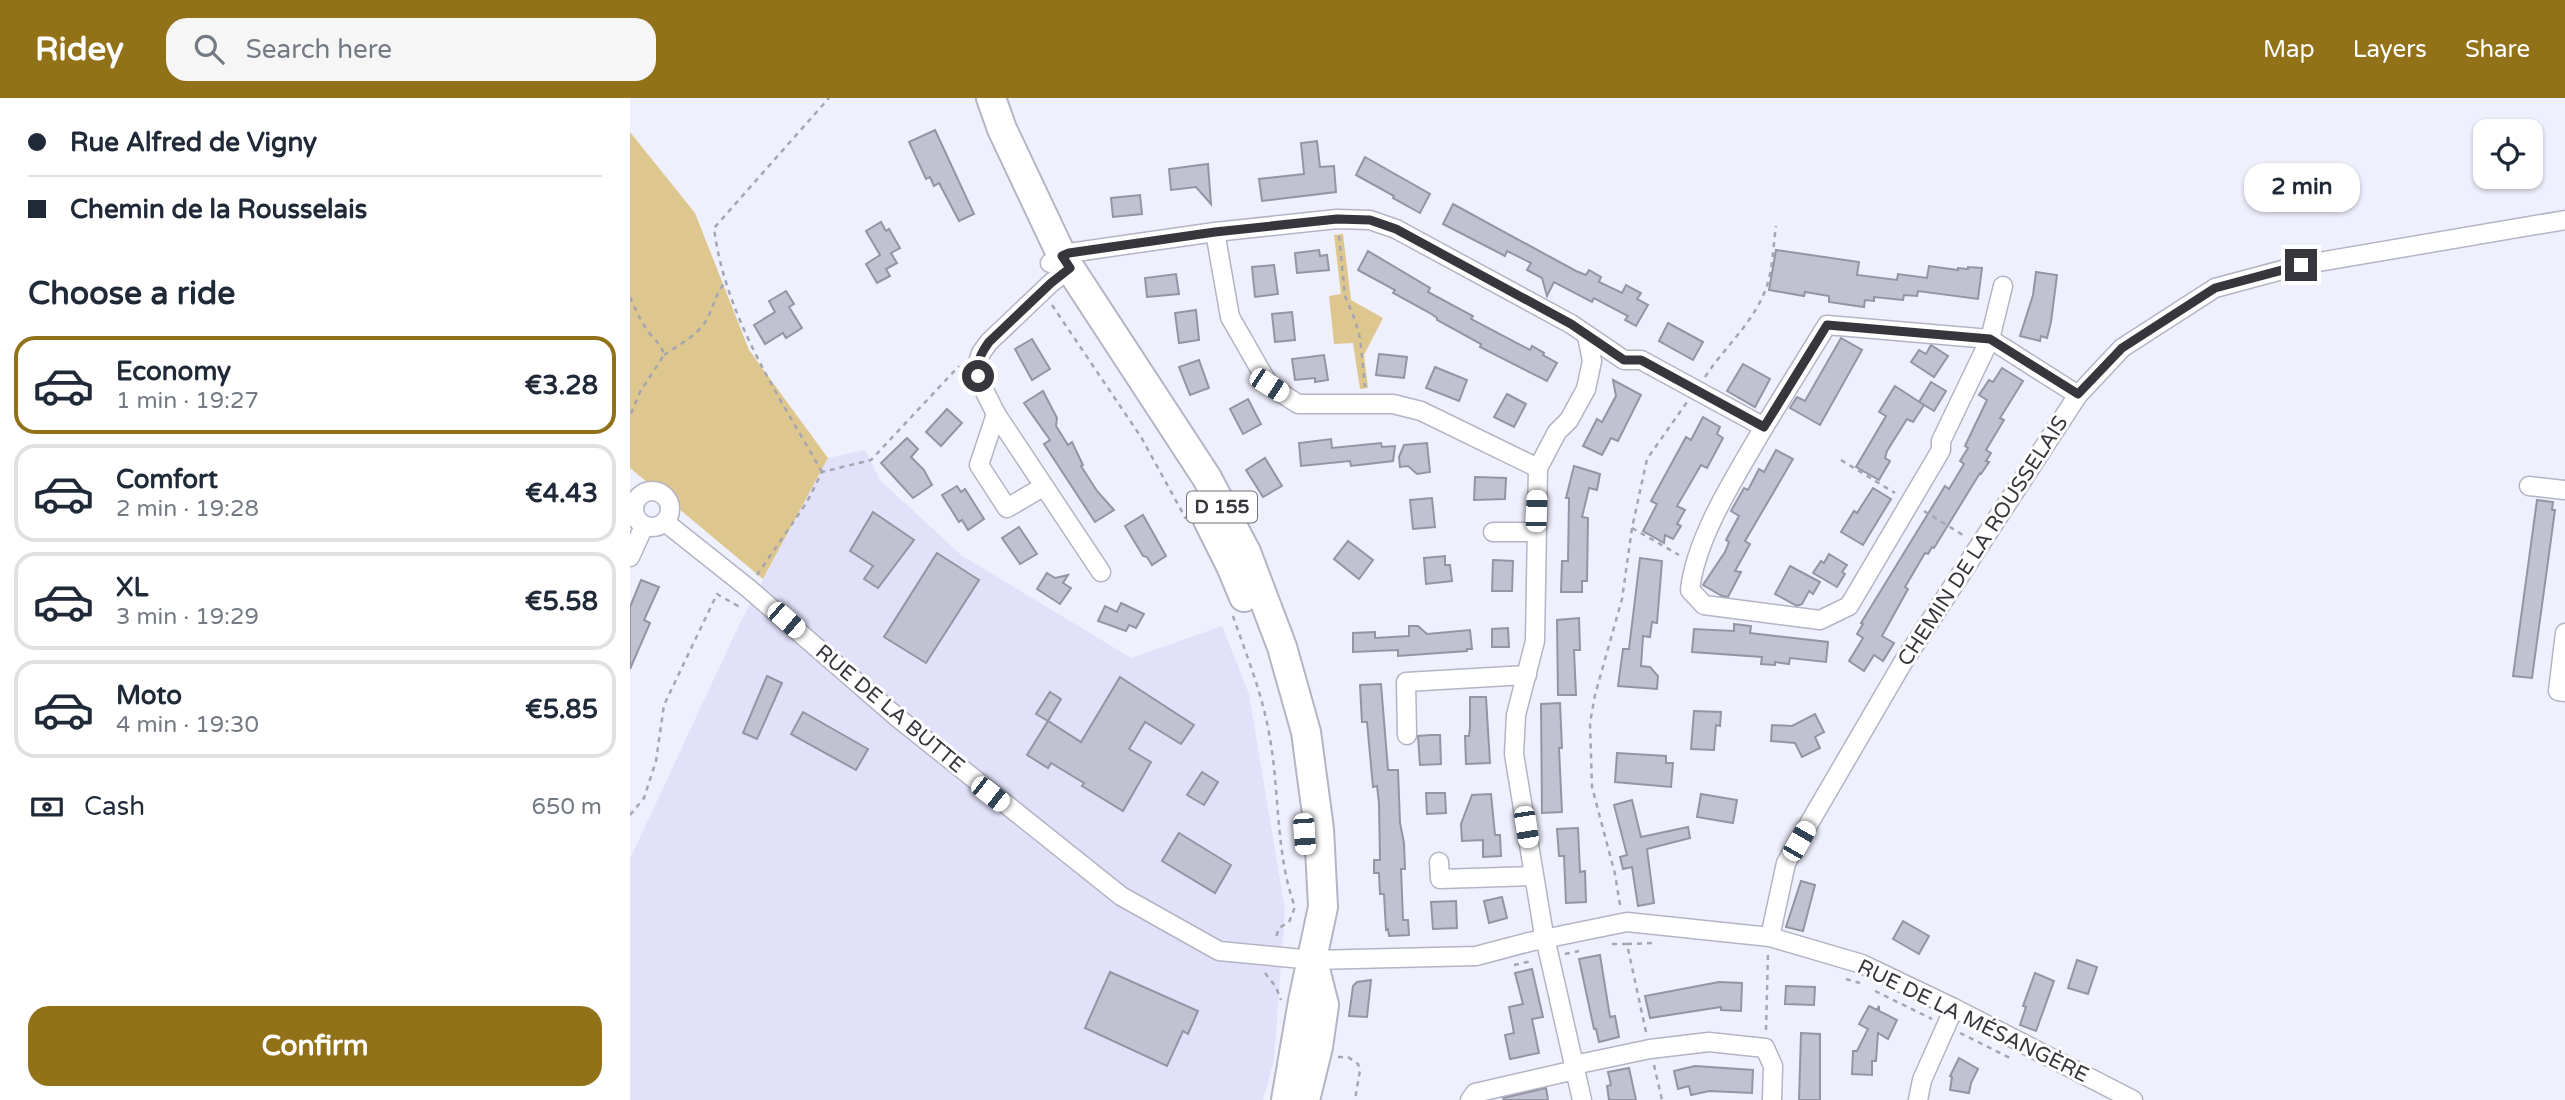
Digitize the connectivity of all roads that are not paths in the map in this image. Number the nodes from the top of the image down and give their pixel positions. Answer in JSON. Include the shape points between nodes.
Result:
{"nodes":[{"id":1,"x":977,"y":98,"type":"edge"},
{"id":2,"x":991,"y":98,"type":"edge"},
{"id":3,"x":2565,"y":220,"type":"edge"},
{"id":4,"x":1215,"y":232,"type":"junction"},
{"id":5,"x":1056,"y":271,"type":"junction"},
{"id":6,"x":2003,"y":286,"type":"dead end"},
{"id":7,"x":1587,"y":336,"type":"junction"},
{"id":8,"x":1990,"y":339,"type":"junction"},
{"id":9,"x":2078,"y":394,"type":"junction"},
{"id":10,"x":996,"y":414,"type":"junction"},
{"id":11,"x":1764,"y":427,"type":"junction"},
{"id":12,"x":1538,"y":468,"type":"junction"},
{"id":13,"x":2529,"y":486,"type":"dead end"},
{"id":14,"x":1043,"y":487,"type":"junction"},
{"id":15,"x":2565,"y":490,"type":"edge"},
{"id":16,"x":633,"y":496,"type":"edge"},
{"id":17,"x":665,"y":522,"type":"junction"},
{"id":18,"x":644,"y":526,"type":"junction"},
{"id":19,"x":1493,"y":532,"type":"dead end"},
{"id":20,"x":1535,"y":532,"type":"junction"},
{"id":21,"x":630,"y":556,"type":"edge"},
{"id":22,"x":1101,"y":572,"type":"dead end"},
{"id":23,"x":2565,"y":633,"type":"edge"},
{"id":24,"x":1527,"y":675,"type":"junction"},
{"id":25,"x":2561,"y":691,"type":"edge"},
{"id":26,"x":1407,"y":735,"type":"dead end"},
{"id":27,"x":1439,"y":862,"type":"dead end"},
{"id":28,"x":1533,"y":876,"type":"junction"},
{"id":29,"x":1770,"y":937,"type":"junction"},
{"id":30,"x":1545,"y":939,"type":"junction"},
{"id":31,"x":1312,"y":960,"type":"junction"},
{"id":32,"x":1954,"y":1008,"type":"junction"},
{"id":33,"x":1575,"y":1067,"type":"junction"},
{"id":34,"x":1286,"y":1100,"type":"edge"},
{"id":35,"x":1305,"y":1100,"type":"edge"},
{"id":36,"x":1470,"y":1100,"type":"edge"},
{"id":37,"x":1582,"y":1100,"type":"edge"},
{"id":38,"x":1772,"y":1100,"type":"edge"},
{"id":39,"x":1918,"y":1100,"type":"edge"},
{"id":40,"x":2133,"y":1100,"type":"edge"}],
"edges":[{"from":1,"to":5,"type":"main road","number":"D 155","via":[[1027,223]]},
{"from":2,"to":5,"type":"main road","number":"D 155"},
{"from":3,"to":9,"type":"street","name":"CHEMIN DE LA ROUSSELAIS","via":[[2301,265],[2215,288],[2122,348]]},
{"from":4,"to":5,"type":"street","via":[[1069,253]]},
{"from":4,"to":7,"type":"street","via":[[1337,219],[1370,220],[1396,229]]},
{"from":4,"to":12,"type":"street","via":[[1230,317],[1269,385],[1298,404],[1394,404],[1421,411]]},
{"from":5,"to":10,"type":"street","via":[[981,353],[976,368]]},
{"from":5,"to":31,"type":"main road","number":"D 155","via":[[1192,489],[1231,566],[1266,654],[1290,737],[1304,834]]},
{"from":6,"to":8,"type":"street"},
{"from":7,"to":11,"type":"street","via":[[1624,360],[1641,360]]},
{"from":7,"to":12,"type":"street","via":[[1592,361],[1586,389]]},
{"from":8,"to":9,"type":"street"},
{"from":8,"to":11,"type":"street","via":[[1827,325]]},
{"from":8,"to":11,"type":"street","via":[[1941,450],[1849,606],[1820,620],[1704,605],[1689,590],[1695,564],[1727,492]]},
{"from":9,"to":29,"type":"street","name":"CHEMIN DE LA ROUSSELAIS","via":[[1902,664],[1786,863]]},
{"from":10,"to":14,"type":"street"},
{"from":10,"to":14,"type":"street","via":[[979,465],[1007,508]]},
{"from":12,"to":20,"type":"street"},
{"from":13,"to":15,"type":"street"},
{"from":14,"to":22,"type":"street"},
{"from":16,"to":17,"type":"street","via":[[663,495],[670,510]]},
{"from":16,"to":18,"type":"street","via":[[635,516]]},
{"from":17,"to":18,"type":"street"},
{"from":17,"to":31,"type":"street","name":"RUE DE LA BUTTE","via":[[908,727],[1121,896],[1219,950]]},
{"from":18,"to":21,"type":"street"},
{"from":19,"to":20,"type":"street"},
{"from":20,"to":24,"type":"street","via":[[1535,641]]},
{"from":23,"to":25,"type":"street"},
{"from":24,"to":26,"type":"street","via":[[1406,681]]},
{"from":24,"to":28,"type":"street","via":[[1516,715],[1514,754]]},
{"from":27,"to":28,"type":"street","via":[[1440,879]]},
{"from":28,"to":30,"type":"street"},
{"from":29,"to":30,"type":"street","name":"RUE DE LA MÉSANGÈRE","via":[[1615,924]]},
{"from":29,"to":32,"type":"street","name":"RUE DE LA MÉSANGÈRE","via":[[1862,964]]},
{"from":30,"to":31,"type":"street","name":"RUE DE LA MÉSANGÈRE","via":[[1476,956]]},
{"from":30,"to":33,"type":"street"},
{"from":31,"to":34,"type":"main road","number":"D 155"},
{"from":31,"to":35,"type":"main road","number":"D 155","via":[[1324,1005]]},
{"from":32,"to":39,"type":"street","via":[[1922,1080]]},
{"from":32,"to":40,"type":"street","name":"RUE DE LA MÉSANGÈRE"},
{"from":33,"to":36,"type":"street","via":[[1475,1093]]},
{"from":33,"to":37,"type":"street"},
{"from":33,"to":38,"type":"street","via":[[1650,1049],[1709,1042],[1765,1048],[1773,1066]]}]}
